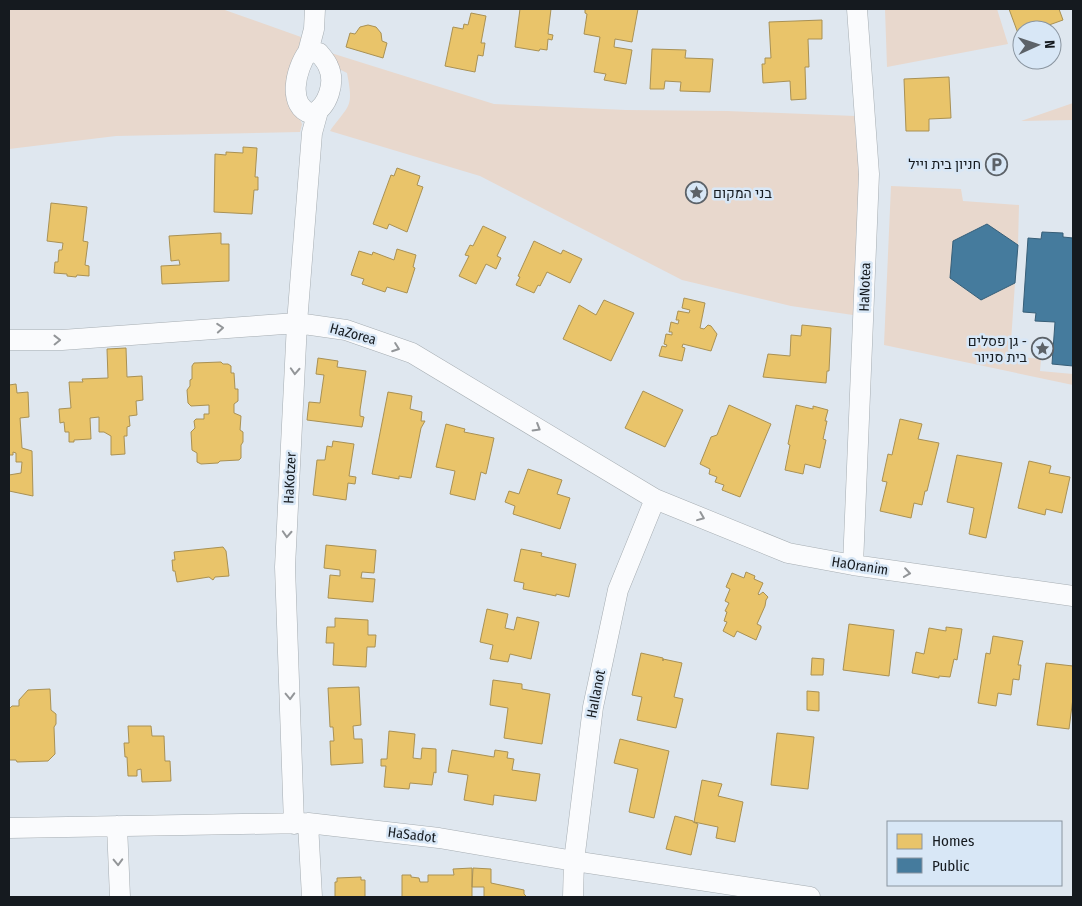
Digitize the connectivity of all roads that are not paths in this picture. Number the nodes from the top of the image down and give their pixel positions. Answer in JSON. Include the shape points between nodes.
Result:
{"nodes":[{"id":1,"x":316,"y":9,"type":"edge"},
{"id":2,"x":857,"y":9,"type":"edge"},
{"id":3,"x":314,"y":53,"type":"junction"},
{"id":4,"x":312,"y":112,"type":"junction"},
{"id":5,"x":297,"y":322,"type":"junction"},
{"id":6,"x":9,"y":340,"type":"edge"},
{"id":7,"x":656,"y":499,"type":"junction"},
{"id":8,"x":853,"y":565,"type":"junction"},
{"id":9,"x":1073,"y":596,"type":"edge"},
{"id":10,"x":301,"y":824,"type":"junction"},
{"id":11,"x":117,"y":826,"type":"junction"},
{"id":12,"x":9,"y":828,"type":"edge"},
{"id":13,"x":574,"y":861,"type":"junction"},
{"id":14,"x":120,"y":897,"type":"edge"},
{"id":15,"x":312,"y":897,"type":"edge"},
{"id":16,"x":573,"y":897,"type":"edge"},
{"id":17,"x":810,"y":897,"type":"edge"}],
"edges":[{"from":1,"to":3,"type":"street"},
{"from":2,"to":8,"type":"street","name":"HaNotea","via":[[869,174]]},
{"from":3,"to":4,"type":"street","name":"HaKotzer","via":[[298,69],[296,90],[298,99]]},
{"from":3,"to":4,"type":"street","via":[[329,67],[330,78],[327,98]]},
{"from":4,"to":5,"type":"street","name":"HaKotzer"},
{"from":6,"to":5,"type":"street","name":"HaZorea","one_way":true,"via":[[62,340]]},
{"from":5,"to":7,"type":"street","name":"HaZorea","one_way":true,"via":[[346,330],[412,353]]},
{"from":5,"to":10,"type":"street","name":"HaKotzer","one_way":true,"via":[[285,567]]},
{"from":7,"to":8,"type":"street","name":"HaOranim","one_way":true,"via":[[788,553]]},
{"from":7,"to":13,"type":"street","name":"HaIlanot","via":[[618,590],[593,707]]},
{"from":8,"to":9,"type":"street","name":"HaOranim","one_way":true},
{"from":10,"to":11,"type":"street","name":"HaSadot"},
{"from":10,"to":13,"type":"street","name":"HaSadot","via":[[440,838]]},
{"from":10,"to":15,"type":"street","name":"HaKotzer"},
{"from":11,"to":12,"type":"street","name":"HaSadot"},
{"from":11,"to":14,"type":"street","one_way":true},
{"from":13,"to":16,"type":"street","name":"HaIlanot"},
{"from":13,"to":17,"type":"street","name":"HaSadot"}]}
